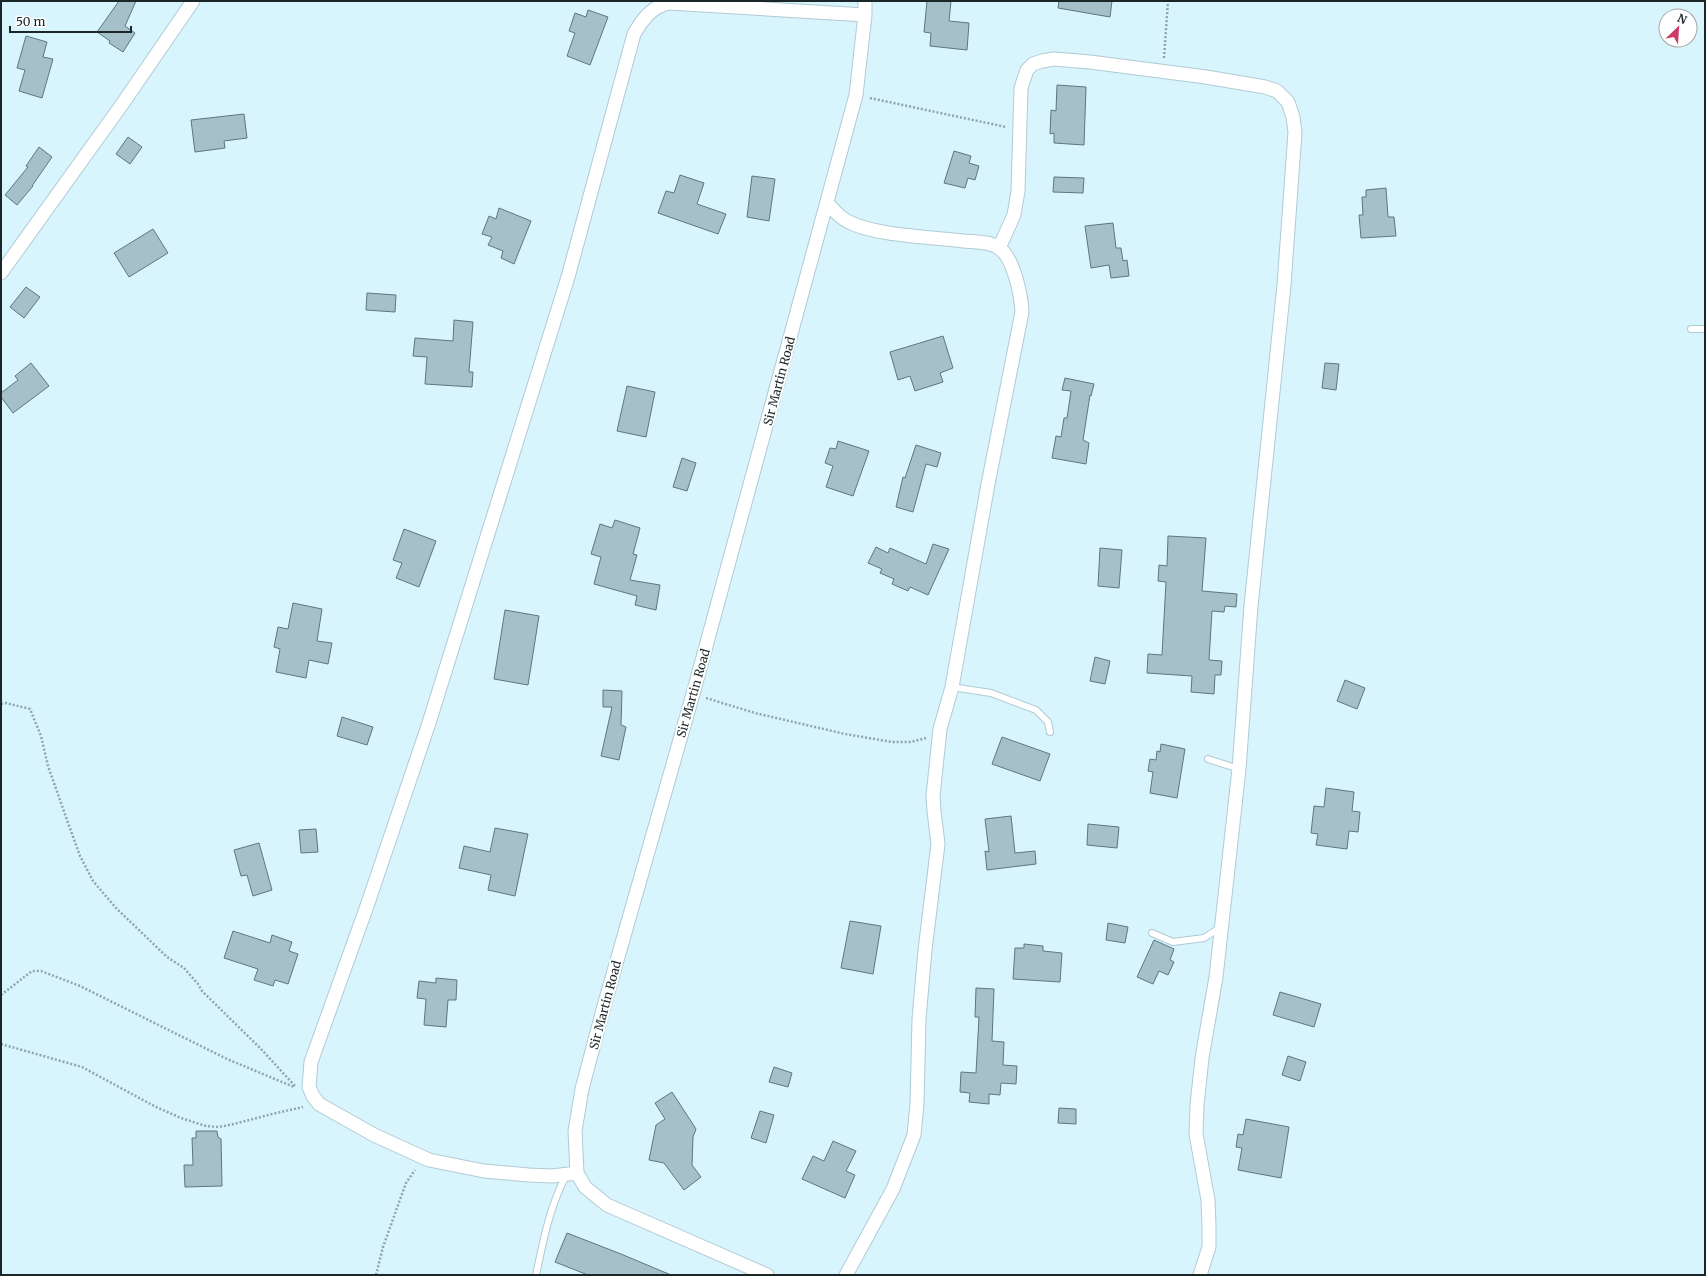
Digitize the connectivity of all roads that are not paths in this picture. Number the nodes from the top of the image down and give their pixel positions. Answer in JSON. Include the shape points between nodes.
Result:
{"nodes":[{"id":1,"x":193,"y":1,"type":"edge"},
{"id":2,"x":865,"y":1,"type":"edge"},
{"id":3,"x":865,"y":15,"type":"junction"},
{"id":4,"x":827,"y":203,"type":"junction"},
{"id":5,"x":999,"y":248,"type":"junction"},
{"id":6,"x":1,"y":273,"type":"edge"},
{"id":7,"x":1691,"y":329,"type":"dead end"},
{"id":8,"x":1705,"y":329,"type":"edge"},
{"id":9,"x":952,"y":687,"type":"junction"},
{"id":10,"x":1050,"y":732,"type":"dead end"},
{"id":11,"x":1208,"y":759,"type":"dead end"},
{"id":12,"x":1239,"y":769,"type":"junction"},
{"id":13,"x":1223,"y":926,"type":"junction"},
{"id":14,"x":1152,"y":933,"type":"dead end"},
{"id":15,"x":572,"y":1173,"type":"junction"},
{"id":16,"x":536,"y":1275,"type":"edge"},
{"id":17,"x":767,"y":1275,"type":"edge"},
{"id":18,"x":846,"y":1275,"type":"edge"},
{"id":19,"x":1200,"y":1275,"type":"edge"}],
"edges":[{"from":1,"to":6,"type":"street"},
{"from":2,"to":3,"type":"street","name":"Sir Martin Road"},
{"from":3,"to":4,"type":"street","name":"Sir Martin Road","via":[[856,95]]},
{"from":3,"to":15,"type":"street","via":[[669,3],[662,4],[648,14],[634,34],[568,277],[428,726],[311,1062],[309,1087],[319,1104],[374,1135],[429,1160],[484,1171],[529,1176]]},
{"from":4,"to":5,"type":"street","via":[[846,221],[857,226],[892,233],[980,242]]},
{"from":4,"to":15,"type":"street","name":"Sir Martin Road","via":[[582,1089]]},
{"from":5,"to":9,"type":"street","via":[[1010,263],[1019,286],[1022,312]]},
{"from":5,"to":12,"type":"street","via":[[1016,205],[1021,88],[1027,70],[1033,64],[1054,59],[1090,62],[1248,84],[1276,91],[1288,102],[1294,124],[1284,286],[1251,606]]},
{"from":7,"to":8,"type":"lane"},
{"from":9,"to":10,"type":"lane","via":[[991,693],[1036,710],[1048,722]]},
{"from":9,"to":18,"type":"street","via":[[940,729],[933,803],[938,844],[919,1019],[914,1135],[893,1189]]},
{"from":11,"to":12,"type":"lane"},
{"from":12,"to":13,"type":"street"},
{"from":13,"to":14,"type":"lane","via":[[1204,938],[1173,942]]},
{"from":13,"to":19,"type":"street","via":[[1197,1105],[1196,1134],[1208,1200],[1209,1227],[1209,1247]]},
{"from":15,"to":16,"type":"lane","via":[[559,1191]]},
{"from":15,"to":17,"type":"street","name":"Sir Martin Road","via":[[607,1205]]}]}
